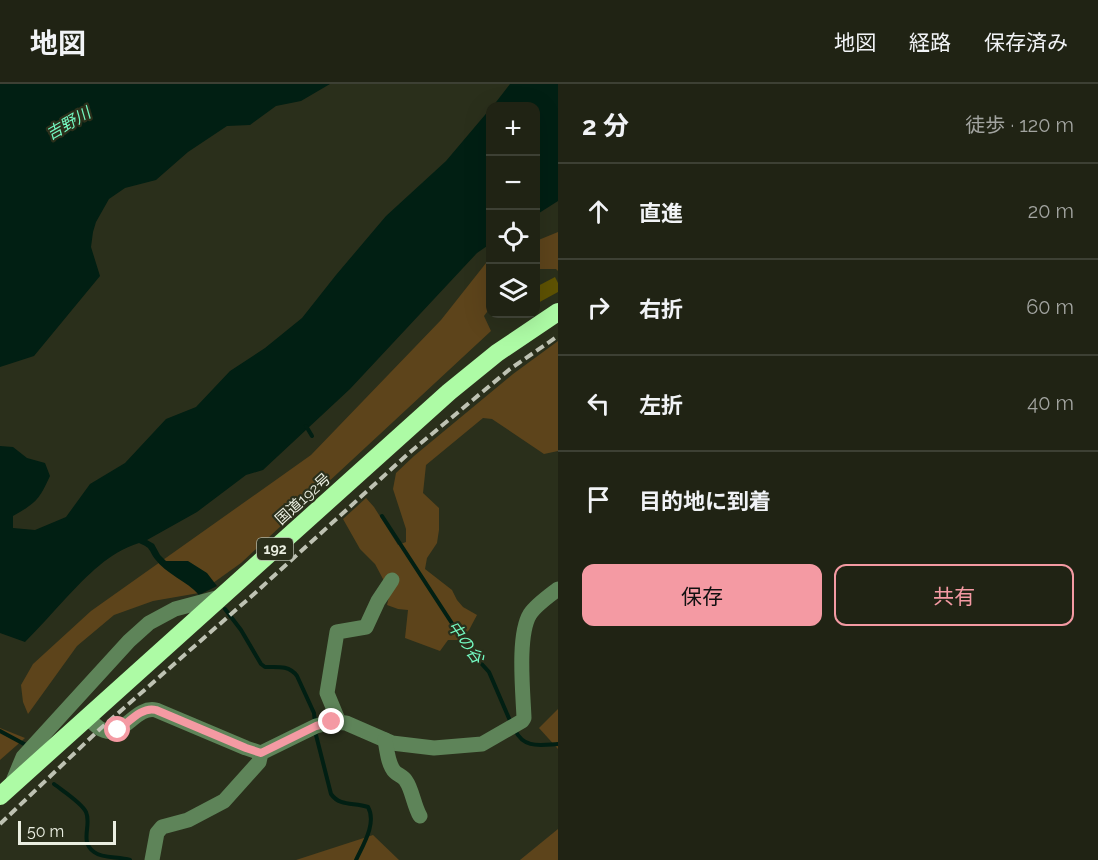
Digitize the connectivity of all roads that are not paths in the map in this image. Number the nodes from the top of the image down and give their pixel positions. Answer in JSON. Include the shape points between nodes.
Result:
{"nodes":[{"id":1,"x":558,"y":312,"type":"edge"},
{"id":2,"x":392,"y":580,"type":"dead end"},
{"id":3,"x":558,"y":589,"type":"edge"},
{"id":4,"x":222,"y":597,"type":"junction"},
{"id":5,"x":88,"y":718,"type":"junction"},
{"id":6,"x":339,"y":722,"type":"junction"},
{"id":7,"x":385,"y":740,"type":"junction"},
{"id":8,"x":261,"y":753,"type":"junction"},
{"id":9,"x":5,"y":791,"type":"edge"},
{"id":10,"x":420,"y":816,"type":"dead end"},
{"id":11,"x":152,"y":860,"type":"edge"}],
"edges":[{"from":1,"to":4,"type":"highway","name":"国道192号","number":"192","via":[[497,353],[449,392]]},
{"from":2,"to":6,"type":"street","via":[[366,627],[337,632],[327,693]]},
{"from":3,"to":7,"type":"street","via":[[531,613],[524,626],[522,721],[482,744],[471,746],[434,748]]},
{"from":4,"to":5,"type":"highway","name":"国道192号","number":"192"},
{"from":4,"to":9,"type":"street","via":[[175,609],[149,623],[23,757]]},
{"from":5,"to":8,"type":"street","via":[[100,729],[111,732],[149,708]]},
{"from":5,"to":9,"type":"highway","name":"国道192号","number":"192"},
{"from":6,"to":7,"type":"street"},
{"from":6,"to":8,"type":"street","via":[[316,726]]},
{"from":7,"to":10,"type":"street","via":[[393,770],[406,781]]},
{"from":8,"to":11,"type":"street","via":[[259,762],[224,801],[188,820],[162,827],[157,832]]}]}
